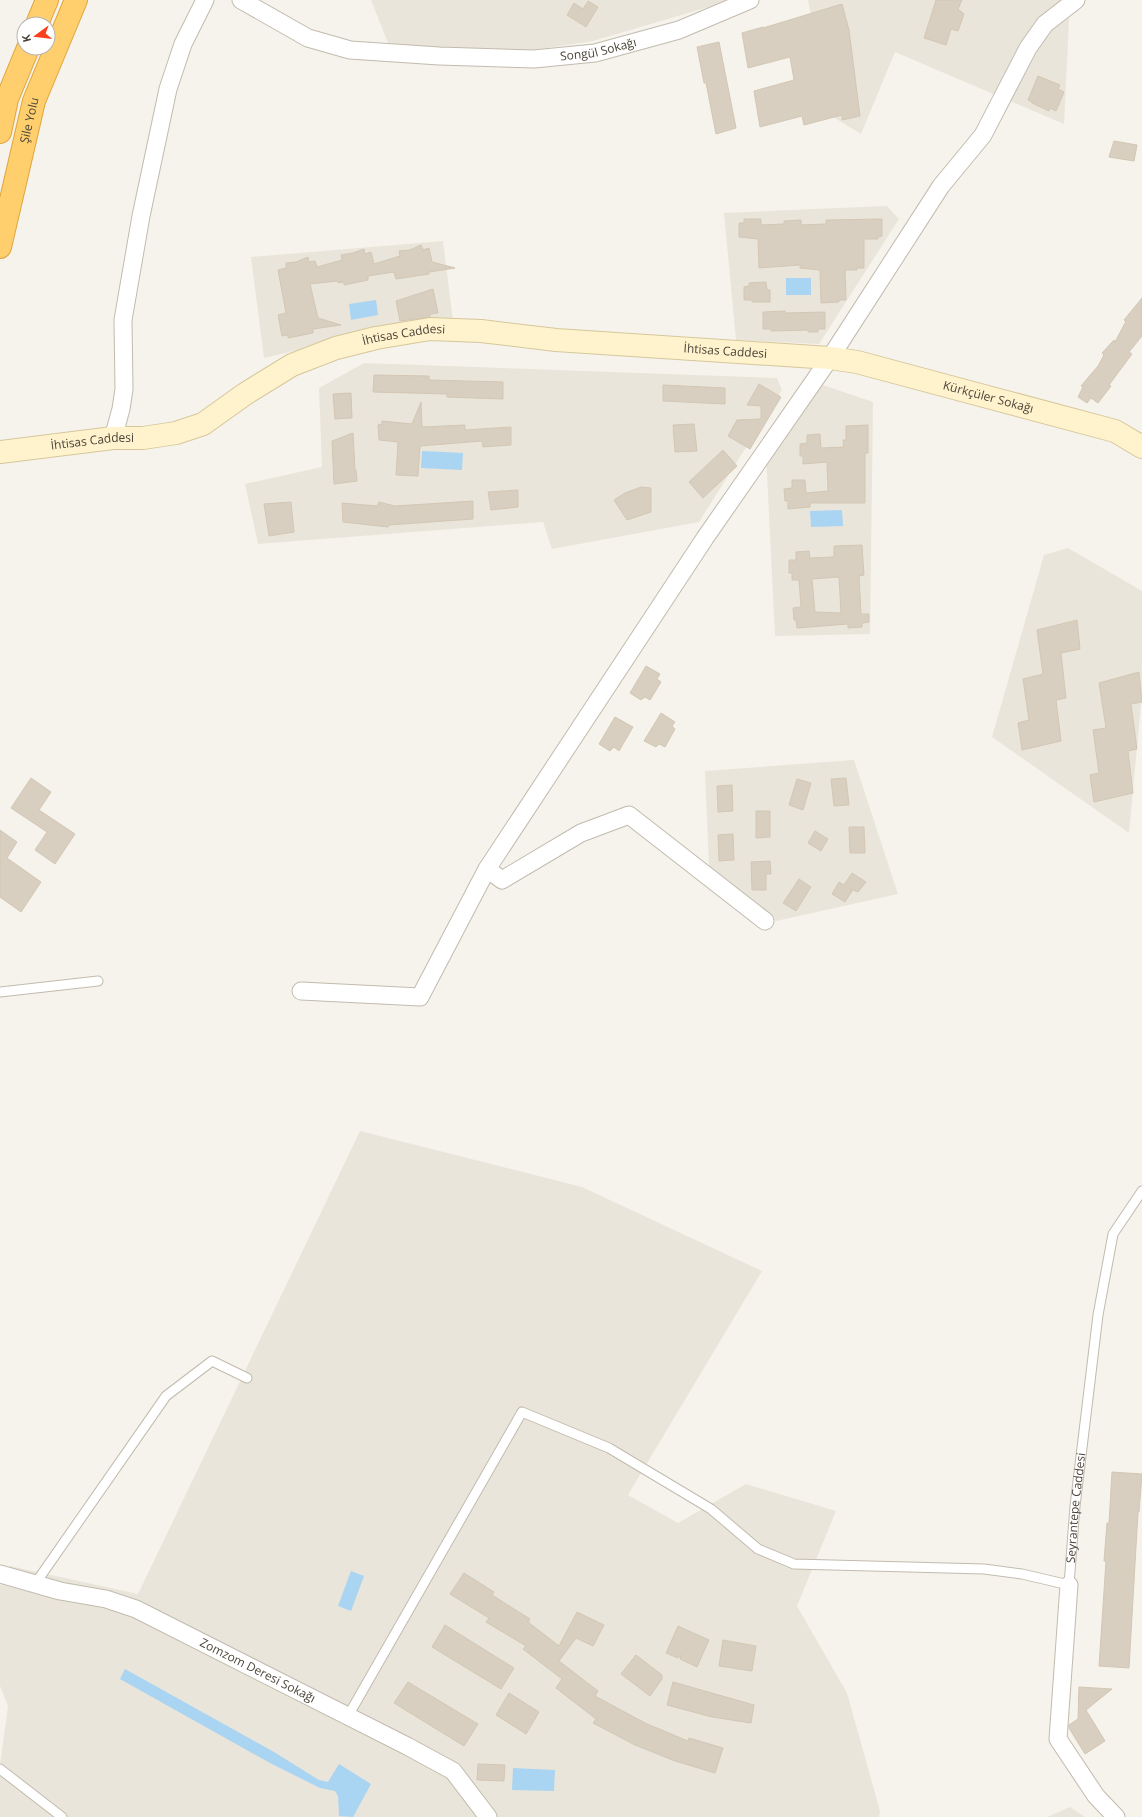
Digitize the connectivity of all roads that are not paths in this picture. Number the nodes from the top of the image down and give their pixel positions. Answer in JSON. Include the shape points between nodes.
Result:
{"nodes":[{"id":1,"x":47,"y":0,"type":"edge"},
{"id":2,"x":76,"y":0,"type":"edge"},
{"id":3,"x":205,"y":0,"type":"edge"},
{"id":4,"x":241,"y":0,"type":"edge"},
{"id":5,"x":750,"y":0,"type":"edge"},
{"id":6,"x":1076,"y":0,"type":"edge"},
{"id":7,"x":40,"y":16,"type":"edge"},
{"id":8,"x":25,"y":56,"type":"edge"},
{"id":9,"x":0,"y":132,"type":"edge"},
{"id":10,"x":0,"y":247,"type":"edge"},
{"id":11,"x":830,"y":358,"type":"junction"},
{"id":12,"x":113,"y":438,"type":"junction"},
{"id":13,"x":1142,"y":447,"type":"edge"},
{"id":14,"x":0,"y":452,"type":"edge"},
{"id":15,"x":487,"y":869,"type":"junction"},
{"id":16,"x":765,"y":922,"type":"dead end"},
{"id":17,"x":98,"y":981,"type":"dead end"},
{"id":18,"x":301,"y":991,"type":"dead end"},
{"id":19,"x":0,"y":992,"type":"edge"},
{"id":20,"x":1142,"y":1191,"type":"edge"},
{"id":21,"x":248,"y":1378,"type":"dead end"},
{"id":22,"x":0,"y":1574,"type":"edge"},
{"id":23,"x":35,"y":1584,"type":"junction"},
{"id":24,"x":1069,"y":1584,"type":"junction"},
{"id":25,"x":348,"y":1716,"type":"junction"},
{"id":26,"x":0,"y":1768,"type":"edge"},
{"id":27,"x":62,"y":1817,"type":"edge"},
{"id":28,"x":488,"y":1817,"type":"edge"},
{"id":29,"x":1116,"y":1817,"type":"edge"}],
"edges":[{"from":1,"to":7,"type":"highway"},
{"from":2,"to":10,"type":"highway","name":"Şile Yolu","via":[[34,101]]},
{"from":3,"to":12,"type":"street","via":[[183,44],[168,89],[158,134],[123,320],[124,389]]},
{"from":4,"to":5,"type":"street","name":"Songül Sokağı","via":[[308,38],[350,50],[534,59],[595,53],[679,30]]},
{"from":6,"to":11,"type":"street","via":[[1045,24],[1028,48],[983,135],[941,186]]},
{"from":8,"to":9,"type":"highway","via":[[7,99]]},
{"from":11,"to":12,"type":"street","name":"İhtisas Caddesi","via":[[556,340],[430,328],[336,348],[292,365],[203,424],[176,433],[143,438]]},
{"from":11,"to":13,"type":"street","name":"Kürkçüler Sokağı","via":[[908,374],[989,398],[1115,430]]},
{"from":11,"to":15,"type":"street","via":[[705,538]]},
{"from":12,"to":14,"type":"street","name":"İhtisas Caddesi"},
{"from":15,"to":16,"type":"street","via":[[502,880],[581,833],[629,815]]},
{"from":15,"to":18,"type":"street","via":[[420,997]]},
{"from":17,"to":19,"type":"lane"},
{"from":20,"to":24,"type":"lane","name":"Seyrantepe Caddesi","via":[[1113,1234],[1098,1322],[1075,1506]]},
{"from":21,"to":23,"type":"lane","via":[[212,1361],[166,1396]]},
{"from":22,"to":23,"type":"street","name":"Zomzom Deresi Sokağı"},
{"from":23,"to":25,"type":"street","name":"Zomzom Deresi Sokağı","via":[[106,1599],[136,1610]]},
{"from":24,"to":25,"type":"lane","via":[[984,1569],[794,1564],[758,1548],[711,1509],[610,1448],[522,1412]]},
{"from":24,"to":29,"type":"street","name":"Seyrantepe Caddesi","via":[[1058,1739],[1096,1796]]},
{"from":25,"to":28,"type":"street","name":"Zomzom Deresi Sokağı","via":[[453,1771]]},
{"from":26,"to":27,"type":"lane"}]}
